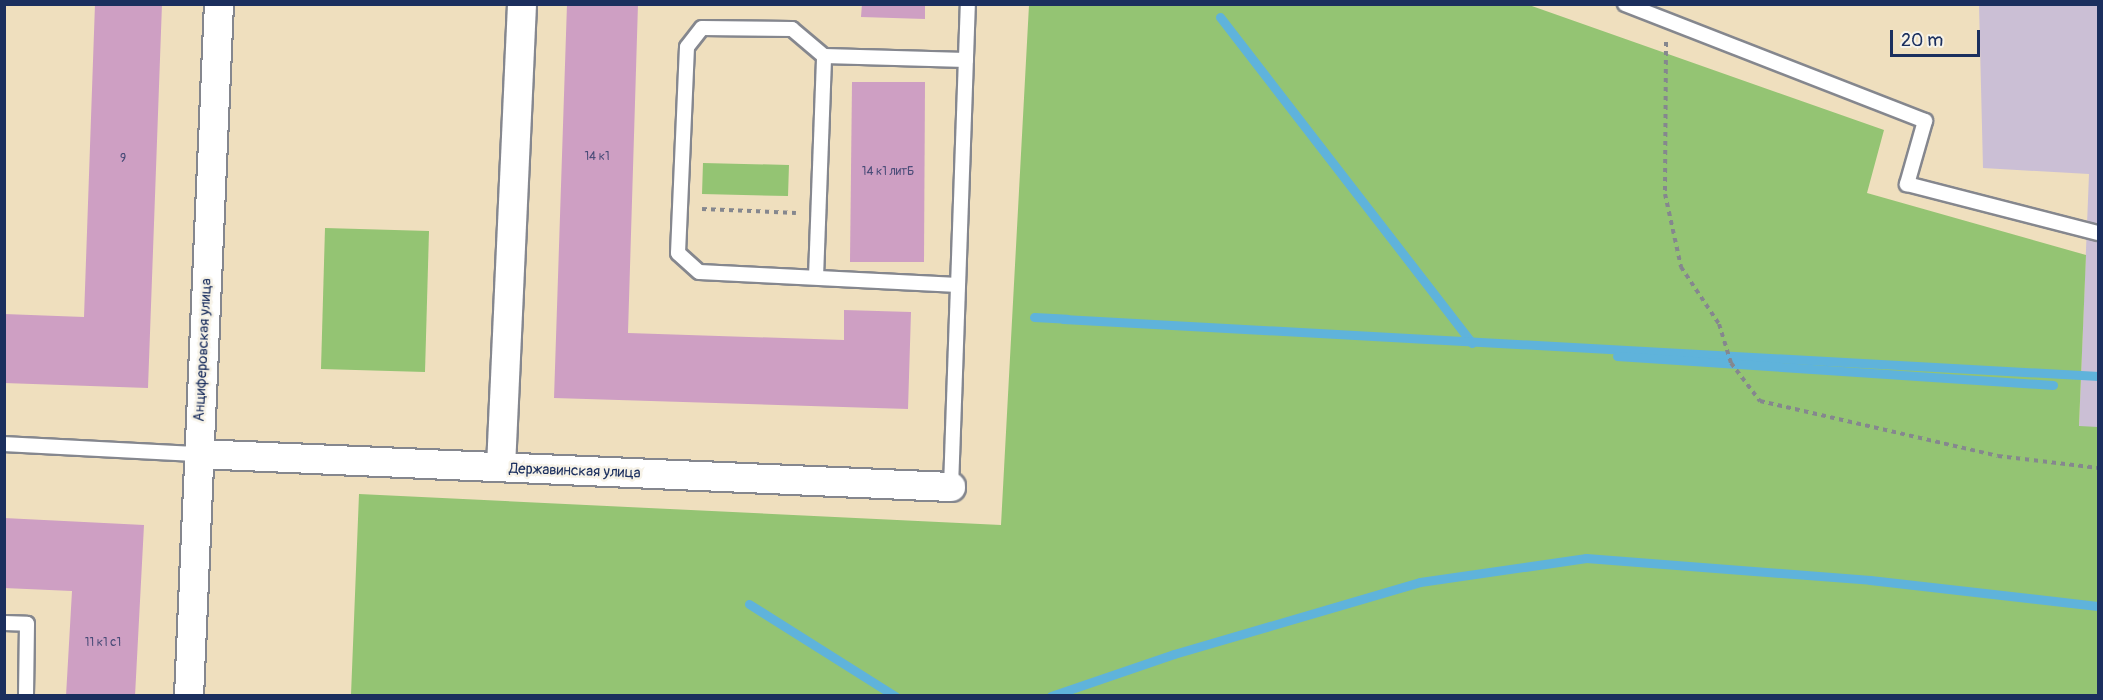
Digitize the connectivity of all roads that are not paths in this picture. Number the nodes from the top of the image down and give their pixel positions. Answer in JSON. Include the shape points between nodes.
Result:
{"nodes":[{"id":1,"x":219,"y":4,"type":"edge"},
{"id":2,"x":522,"y":4,"type":"edge"},
{"id":3,"x":968,"y":4,"type":"edge"},
{"id":4,"x":1627,"y":5,"type":"edge"},
{"id":5,"x":824,"y":57,"type":"junction"},
{"id":6,"x":966,"y":60,"type":"junction"},
{"id":7,"x":2098,"y":232,"type":"edge"},
{"id":8,"x":816,"y":278,"type":"junction"},
{"id":9,"x":958,"y":285,"type":"junction"},
{"id":10,"x":4,"y":444,"type":"edge"},
{"id":11,"x":198,"y":454,"type":"junction"},
{"id":12,"x":501,"y":467,"type":"junction"},
{"id":13,"x":951,"y":487,"type":"joint"},
{"id":14,"x":4,"y":623,"type":"edge"},
{"id":15,"x":26,"y":696,"type":"edge"},
{"id":16,"x":189,"y":696,"type":"edge"}],
"edges":[{"from":1,"to":11,"type":"street","name":"Анциферовская улица"},
{"from":2,"to":12,"type":"street"},
{"from":3,"to":6,"type":"lane"},
{"from":4,"to":7,"type":"lane","via":[[1925,121],[1907,184]]},
{"from":5,"to":6,"type":"lane"},
{"from":5,"to":8,"type":"lane"},
{"from":5,"to":8,"type":"lane","via":[[792,29],[702,28],[687,47],[678,253],[699,272]]},
{"from":6,"to":9,"type":"lane"},
{"from":8,"to":9,"type":"lane"},
{"from":9,"to":13,"type":"lane"},
{"from":10,"to":11,"type":"lane"},
{"from":11,"to":12,"type":"street","name":"Державинская улица"},
{"from":11,"to":16,"type":"street","name":"Анциферовская улица"},
{"from":12,"to":13,"type":"street","name":"Державинская улица"},
{"from":14,"to":15,"type":"lane","via":[[27,624]]}]}
